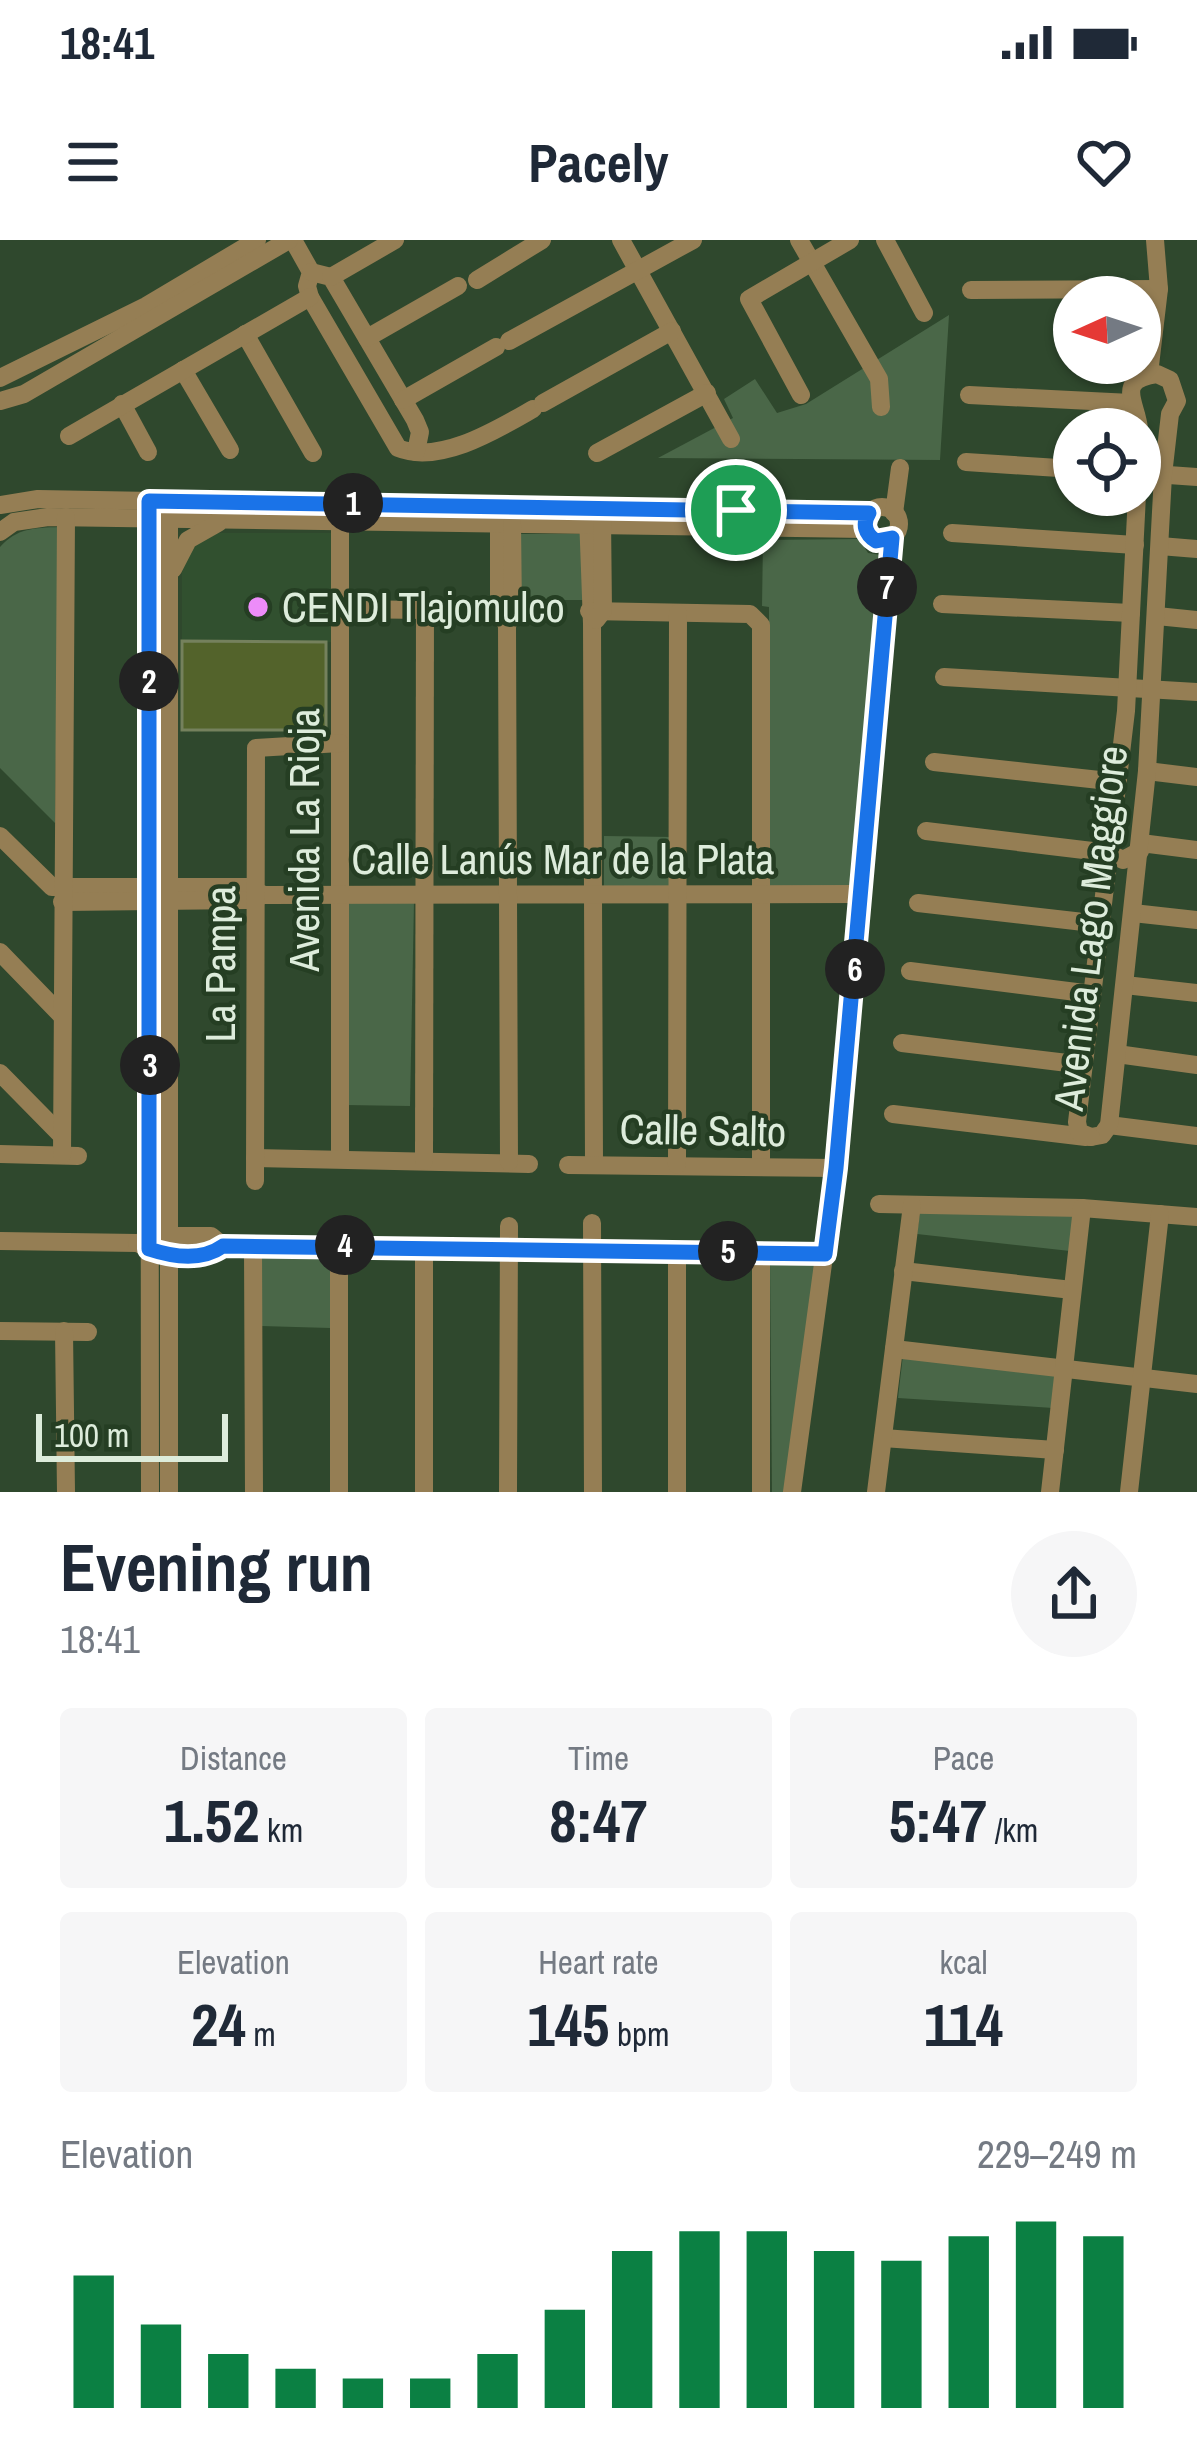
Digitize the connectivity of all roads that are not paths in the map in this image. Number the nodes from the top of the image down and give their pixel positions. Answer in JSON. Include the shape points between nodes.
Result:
{"nodes":[{"id":1,"x":257,"y":240,"type":"edge"},
{"id":2,"x":291,"y":240,"type":"edge"},
{"id":3,"x":395,"y":240,"type":"edge"},
{"id":4,"x":542,"y":240,"type":"edge"},
{"id":5,"x":621,"y":240,"type":"edge"},
{"id":6,"x":693,"y":240,"type":"edge"},
{"id":7,"x":799,"y":240,"type":"edge"},
{"id":8,"x":850,"y":240,"type":"edge"},
{"id":9,"x":884,"y":240,"type":"edge"},
{"id":10,"x":1154,"y":240,"type":"edge"},
{"id":11,"x":812,"y":262,"type":"junction"},
{"id":12,"x":638,"y":271,"type":"junction"},
{"id":13,"x":311,"y":272,"type":"junction"},
{"id":14,"x":1158,"y":276,"type":"edge"},
{"id":15,"x":332,"y":277,"type":"junction"},
{"id":16,"x":971,"y":290,"type":"dead end"},
{"id":17,"x":1053,"y":290,"type":"edge"},
{"id":18,"x":310,"y":297,"type":"junction"},
{"id":19,"x":924,"y":313,"type":"dead end"},
{"id":20,"x":120,"y":329,"type":"junction"},
{"id":21,"x":672,"y":331,"type":"junction"},
{"id":22,"x":245,"y":334,"type":"junction"},
{"id":23,"x":367,"y":338,"type":"junction"},
{"id":24,"x":183,"y":370,"type":"junction"},
{"id":25,"x":1161,"y":377,"type":"edge"},
{"id":26,"x":0,"y":378,"type":"edge"},
{"id":27,"x":1137,"y":384,"type":"edge"},
{"id":28,"x":707,"y":393,"type":"junction"},
{"id":29,"x":801,"y":395,"type":"dead end"},
{"id":30,"x":969,"y":395,"type":"dead end"},
{"id":31,"x":403,"y":400,"type":"junction"},
{"id":32,"x":0,"y":401,"type":"edge"},
{"id":33,"x":1131,"y":403,"type":"junction"},
{"id":34,"x":122,"y":404,"type":"junction"},
{"id":35,"x":880,"y":407,"type":"dead end"},
{"id":36,"x":1175,"y":407,"type":"junction"},
{"id":37,"x":1132,"y":408,"type":"edge"},
{"id":38,"x":1197,"y":408,"type":"edge"},
{"id":39,"x":68,"y":436,"type":"dead end"},
{"id":40,"x":730,"y":439,"type":"dead end"},
{"id":41,"x":230,"y":450,"type":"dead end"},
{"id":42,"x":148,"y":452,"type":"dead end"},
{"id":43,"x":416,"y":452,"type":"junction"},
{"id":44,"x":313,"y":453,"type":"dead end"},
{"id":45,"x":597,"y":453,"type":"dead end"},
{"id":46,"x":966,"y":462,"type":"dead end"},
{"id":47,"x":900,"y":468,"type":"dead end"},
{"id":48,"x":1053,"y":468,"type":"edge"},
{"id":49,"x":1163,"y":475,"type":"junction"},
{"id":50,"x":1197,"y":477,"type":"edge"},
{"id":51,"x":0,"y":505,"type":"edge"},
{"id":52,"x":159,"y":510,"type":"junction"},
{"id":53,"x":894,"y":513,"type":"junction"},
{"id":54,"x":595,"y":516,"type":"junction"},
{"id":55,"x":1136,"y":516,"type":"edge"},
{"id":56,"x":66,"y":517,"type":"junction"},
{"id":57,"x":98,"y":518,"type":"junction"},
{"id":58,"x":233,"y":520,"type":"junction"},
{"id":59,"x":340,"y":521,"type":"junction"},
{"id":60,"x":867,"y":521,"type":"junction"},
{"id":61,"x":506,"y":524,"type":"junction"},
{"id":62,"x":0,"y":532,"type":"edge"},
{"id":63,"x":952,"y":533,"type":"dead end"},
{"id":64,"x":892,"y":538,"type":"junction"},
{"id":65,"x":1135,"y":545,"type":"junction"},
{"id":66,"x":1160,"y":546,"type":"junction"},
{"id":67,"x":1197,"y":549,"type":"edge"},
{"id":68,"x":149,"y":580,"type":"junction"},
{"id":69,"x":170,"y":580,"type":"junction"},
{"id":70,"x":942,"y":604,"type":"dead end"},
{"id":71,"x":341,"y":609,"type":"junction"},
{"id":72,"x":425,"y":610,"type":"junction"},
{"id":73,"x":678,"y":613,"type":"junction"},
{"id":74,"x":1132,"y":613,"type":"junction"},
{"id":75,"x":507,"y":616,"type":"junction"},
{"id":76,"x":595,"y":616,"type":"junction"},
{"id":77,"x":1157,"y":616,"type":"junction"},
{"id":78,"x":1197,"y":620,"type":"edge"},
{"id":79,"x":944,"y":677,"type":"dead end"},
{"id":80,"x":1128,"y":688,"type":"junction"},
{"id":81,"x":1153,"y":689,"type":"junction"},
{"id":82,"x":1197,"y":692,"type":"edge"},
{"id":83,"x":340,"y":743,"type":"junction"},
{"id":84,"x":934,"y":762,"type":"dead end"},
{"id":85,"x":1148,"y":771,"type":"junction"},
{"id":86,"x":1197,"y":777,"type":"edge"},
{"id":87,"x":1118,"y":782,"type":"junction"},
{"id":88,"x":926,"y":831,"type":"dead end"},
{"id":89,"x":0,"y":836,"type":"edge"},
{"id":90,"x":1140,"y":847,"type":"junction"},
{"id":91,"x":1197,"y":850,"type":"edge"},
{"id":92,"x":1109,"y":853,"type":"junction"},
{"id":93,"x":56,"y":891,"type":"junction"},
{"id":94,"x":160,"y":894,"type":"junction"},
{"id":95,"x":259,"y":894,"type":"junction"},
{"id":96,"x":861,"y":894,"type":"junction"},
{"id":97,"x":340,"y":895,"type":"junction"},
{"id":98,"x":424,"y":895,"type":"junction"},
{"id":99,"x":508,"y":895,"type":"junction"},
{"id":100,"x":594,"y":895,"type":"junction"},
{"id":101,"x":677,"y":895,"type":"junction"},
{"id":102,"x":761,"y":895,"type":"junction"},
{"id":103,"x":918,"y":903,"type":"dead end"},
{"id":104,"x":1133,"y":913,"type":"junction"},
{"id":105,"x":1197,"y":920,"type":"edge"},
{"id":106,"x":1100,"y":924,"type":"junction"},
{"id":107,"x":0,"y":952,"type":"edge"},
{"id":108,"x":910,"y":971,"type":"dead end"},
{"id":109,"x":1125,"y":985,"type":"junction"},
{"id":110,"x":1197,"y":992,"type":"edge"},
{"id":111,"x":1092,"y":994,"type":"junction"},
{"id":112,"x":62,"y":1016,"type":"junction"},
{"id":113,"x":902,"y":1042,"type":"dead end"},
{"id":114,"x":1117,"y":1054,"type":"junction"},
{"id":115,"x":1084,"y":1065,"type":"junction"},
{"id":116,"x":1197,"y":1065,"type":"edge"},
{"id":117,"x":0,"y":1073,"type":"edge"},
{"id":118,"x":893,"y":1114,"type":"dead end"},
{"id":119,"x":1109,"y":1125,"type":"junction"},
{"id":120,"x":1197,"y":1136,"type":"edge"},
{"id":121,"x":1091,"y":1137,"type":"junction"},
{"id":122,"x":67,"y":1149,"type":"junction"},
{"id":123,"x":0,"y":1154,"type":"edge"},
{"id":124,"x":255,"y":1158,"type":"junction"},
{"id":125,"x":340,"y":1159,"type":"junction"},
{"id":126,"x":424,"y":1161,"type":"junction"},
{"id":127,"x":593,"y":1164,"type":"junction"},
{"id":128,"x":568,"y":1165,"type":"dead end"},
{"id":129,"x":677,"y":1165,"type":"junction"},
{"id":130,"x":760,"y":1167,"type":"junction"},
{"id":131,"x":836,"y":1168,"type":"junction"},
{"id":132,"x":255,"y":1181,"type":"dead end"},
{"id":133,"x":879,"y":1204,"type":"dead end"},
{"id":134,"x":912,"y":1205,"type":"junction"},
{"id":135,"x":1082,"y":1208,"type":"junction"},
{"id":136,"x":1160,"y":1214,"type":"junction"},
{"id":137,"x":1197,"y":1217,"type":"edge"},
{"id":138,"x":592,"y":1223,"type":"dead end"},
{"id":139,"x":509,"y":1226,"type":"dead end"},
{"id":140,"x":0,"y":1241,"type":"edge"},
{"id":141,"x":155,"y":1244,"type":"junction"},
{"id":142,"x":339,"y":1245,"type":"junction"},
{"id":143,"x":253,"y":1246,"type":"junction"},
{"id":144,"x":424,"y":1246,"type":"junction"},
{"id":145,"x":509,"y":1247,"type":"junction"},
{"id":146,"x":593,"y":1249,"type":"junction"},
{"id":147,"x":677,"y":1250,"type":"junction"},
{"id":148,"x":760,"y":1251,"type":"junction"},
{"id":149,"x":825,"y":1254,"type":"junction"},
{"id":150,"x":903,"y":1271,"type":"junction"},
{"id":151,"x":1072,"y":1290,"type":"junction"},
{"id":152,"x":0,"y":1331,"type":"edge"},
{"id":153,"x":64,"y":1331,"type":"junction"},
{"id":154,"x":88,"y":1331,"type":"dead end"},
{"id":155,"x":893,"y":1349,"type":"junction"},
{"id":156,"x":1064,"y":1368,"type":"junction"},
{"id":157,"x":1142,"y":1376,"type":"junction"},
{"id":158,"x":1197,"y":1384,"type":"edge"},
{"id":159,"x":883,"y":1438,"type":"junction"},
{"id":160,"x":1055,"y":1450,"type":"junction"},
{"id":161,"x":66,"y":1492,"type":"edge"},
{"id":162,"x":150,"y":1492,"type":"edge"},
{"id":163,"x":169,"y":1492,"type":"edge"},
{"id":164,"x":254,"y":1492,"type":"edge"},
{"id":165,"x":339,"y":1492,"type":"edge"},
{"id":166,"x":424,"y":1492,"type":"edge"},
{"id":167,"x":508,"y":1492,"type":"edge"},
{"id":168,"x":593,"y":1492,"type":"edge"},
{"id":169,"x":676,"y":1492,"type":"edge"},
{"id":170,"x":761,"y":1492,"type":"edge"},
{"id":171,"x":792,"y":1492,"type":"edge"},
{"id":172,"x":876,"y":1492,"type":"edge"},
{"id":173,"x":1050,"y":1492,"type":"edge"},
{"id":174,"x":1129,"y":1492,"type":"edge"}],
"edges":[{"from":1,"to":20,"type":"street"},
{"from":2,"to":13,"type":"street"},
{"from":2,"to":20,"type":"street"},
{"from":3,"to":15,"type":"street"},
{"from":4,"to":23,"type":"street"},
{"from":5,"to":12,"type":"street"},
{"from":6,"to":12,"type":"street"},
{"from":7,"to":11,"type":"street"},
{"from":8,"to":11,"type":"street"},
{"from":9,"to":19,"type":"street"},
{"from":10,"to":14,"type":"street"},
{"from":11,"to":29,"type":"street","via":[[748,299]]},
{"from":11,"to":35,"type":"street","via":[[879,379]]},
{"from":12,"to":21,"type":"street"},
{"from":12,"to":31,"type":"street"},
{"from":13,"to":15,"type":"street"},
{"from":13,"to":18,"type":"street"},
{"from":15,"to":23,"type":"street"},
{"from":16,"to":17,"type":"street"},
{"from":18,"to":22,"type":"street"},
{"from":18,"to":43,"type":"street","via":[[398,448]]},
{"from":20,"to":26,"type":"street"},
{"from":20,"to":32,"type":"street","via":[[24,394]]},
{"from":21,"to":28,"type":"street"},
{"from":21,"to":43,"type":"street","via":[[474,442]]},
{"from":22,"to":24,"type":"street"},
{"from":22,"to":44,"type":"street"},
{"from":23,"to":31,"type":"street"},
{"from":24,"to":34,"type":"street"},
{"from":24,"to":41,"type":"street"},
{"from":25,"to":36,"type":"street","via":[[1175,389]]},
{"from":27,"to":33,"type":"street"},
{"from":28,"to":40,"type":"street"},
{"from":28,"to":45,"type":"street"},
{"from":30,"to":33,"type":"street"},
{"from":31,"to":43,"type":"street","via":[[420,432]]},
{"from":33,"to":37,"type":"street"},
{"from":34,"to":39,"type":"street"},
{"from":34,"to":42,"type":"street"},
{"from":36,"to":38,"type":"street"},
{"from":36,"to":49,"type":"street","name":"Avenida Lago Maggiore"},
{"from":46,"to":48,"type":"street"},
{"from":47,"to":53,"type":"street"},
{"from":49,"to":50,"type":"street"},
{"from":49,"to":66,"type":"street","name":"Avenida Lago Maggiore"},
{"from":51,"to":52,"type":"street"},
{"from":52,"to":54,"type":"street"},
{"from":52,"to":57,"type":"street"},
{"from":52,"to":58,"type":"street"},
{"from":52,"to":68,"type":"street"},
{"from":52,"to":69,"type":"street"},
{"from":53,"to":60,"type":"street","via":[[884,508]]},
{"from":53,"to":64,"type":"street"},
{"from":54,"to":60,"type":"street"},
{"from":54,"to":61,"type":"street"},
{"from":54,"to":76,"type":"street"},
{"from":55,"to":65,"type":"street","name":"Avenida Lago Maggiore"},
{"from":56,"to":57,"type":"street"},
{"from":56,"to":62,"type":"street","via":[[14,521]]},
{"from":56,"to":93,"type":"street"},
{"from":57,"to":68,"type":"street","via":[[137,540]]},
{"from":58,"to":59,"type":"street"},
{"from":58,"to":69,"type":"street","via":[[188,540]]},
{"from":59,"to":61,"type":"street"},
{"from":59,"to":71,"type":"street","name":"Avenida La Rioja"},
{"from":60,"to":64,"type":"street","via":[[876,541]]},
{"from":61,"to":75,"type":"street"},
{"from":63,"to":65,"type":"street"},
{"from":64,"to":96,"type":"street"},
{"from":65,"to":74,"type":"street","name":"Avenida Lago Maggiore"},
{"from":66,"to":67,"type":"street"},
{"from":66,"to":77,"type":"street","name":"Avenida Lago Maggiore"},
{"from":68,"to":94,"type":"street"},
{"from":69,"to":94,"type":"street"},
{"from":70,"to":74,"type":"street"},
{"from":71,"to":72,"type":"street"},
{"from":71,"to":83,"type":"street","name":"Avenida La Rioja"},
{"from":72,"to":75,"type":"street"},
{"from":72,"to":98,"type":"street"},
{"from":73,"to":76,"type":"street"},
{"from":73,"to":101,"type":"street"},
{"from":73,"to":102,"type":"street","via":[[757,617],[761,625]]},
{"from":74,"to":80,"type":"street","name":"Avenida Lago Maggiore"},
{"from":75,"to":99,"type":"street"},
{"from":76,"to":100,"type":"street"},
{"from":77,"to":78,"type":"street"},
{"from":77,"to":81,"type":"street","name":"Avenida Lago Maggiore"},
{"from":79,"to":80,"type":"street"},
{"from":80,"to":81,"type":"street"},
{"from":80,"to":87,"type":"street","name":"Avenida Lago Maggiore"},
{"from":81,"to":82,"type":"street"},
{"from":81,"to":85,"type":"street","name":"Avenida Lago Maggiore"},
{"from":83,"to":95,"type":"street","name":"La Pampa","via":[[256,748]]},
{"from":83,"to":97,"type":"street","name":"Avenida La Rioja"},
{"from":84,"to":87,"type":"street"},
{"from":85,"to":86,"type":"street"},
{"from":85,"to":90,"type":"street","name":"Avenida Lago Maggiore"},
{"from":87,"to":92,"type":"street","name":"Avenida Lago Maggiore"},
{"from":88,"to":92,"type":"street"},
{"from":89,"to":93,"type":"street"},
{"from":90,"to":91,"type":"street"},
{"from":90,"to":92,"type":"street","via":[[1123,860]]},
{"from":90,"to":104,"type":"street","name":"Avenida Lago Maggiore"},
{"from":92,"to":106,"type":"street","name":"Avenida Lago Maggiore"},
{"from":93,"to":94,"type":"street","name":"Calle Lanús Mar de la Plata"},
{"from":93,"to":112,"type":"street"},
{"from":94,"to":95,"type":"street","name":"Calle Lanús Mar de la Plata"},
{"from":94,"to":141,"type":"street"},
{"from":95,"to":97,"type":"street","name":"Calle Lanús Mar de la Plata"},
{"from":95,"to":124,"type":"street","name":"La Pampa"},
{"from":96,"to":102,"type":"street","name":"Calle Lanús Mar de la Plata"},
{"from":96,"to":131,"type":"street"},
{"from":97,"to":98,"type":"street","name":"Calle Lanús Mar de la Plata"},
{"from":97,"to":125,"type":"street","name":"Avenida La Rioja"},
{"from":98,"to":99,"type":"street","name":"Calle Lanús Mar de la Plata"},
{"from":98,"to":126,"type":"street"},
{"from":99,"to":100,"type":"street","name":"Calle Lanús Mar de la Plata"},
{"from":99,"to":126,"type":"street","via":[[519,1163]]},
{"from":100,"to":101,"type":"street","name":"Calle Lanús Mar de la Plata"},
{"from":100,"to":127,"type":"street"},
{"from":101,"to":102,"type":"street","name":"Calle Lanús Mar de la Plata"},
{"from":101,"to":129,"type":"street"},
{"from":102,"to":130,"type":"street"},
{"from":103,"to":106,"type":"street"},
{"from":104,"to":105,"type":"street"},
{"from":104,"to":109,"type":"street","name":"Avenida Lago Maggiore"},
{"from":106,"to":111,"type":"street","name":"Avenida Lago Maggiore"},
{"from":107,"to":112,"type":"street"},
{"from":108,"to":111,"type":"street"},
{"from":109,"to":110,"type":"street"},
{"from":109,"to":114,"type":"street","name":"Avenida Lago Maggiore"},
{"from":111,"to":115,"type":"street","name":"Avenida Lago Maggiore"},
{"from":112,"to":122,"type":"street"},
{"from":113,"to":115,"type":"street"},
{"from":114,"to":116,"type":"street"},
{"from":114,"to":119,"type":"street","name":"Avenida Lago Maggiore"},
{"from":115,"to":121,"type":"street","name":"Avenida Lago Maggiore","via":[[1076,1126]]},
{"from":117,"to":122,"type":"street"},
{"from":118,"to":121,"type":"street"},
{"from":119,"to":120,"type":"street"},
{"from":119,"to":121,"type":"street","name":"Avenida Lago Maggiore"},
{"from":122,"to":123,"type":"street"},
{"from":124,"to":125,"type":"street"},
{"from":124,"to":132,"type":"street","name":"La Pampa"},
{"from":125,"to":126,"type":"street"},
{"from":127,"to":128,"type":"street","name":"Calle Salto"},
{"from":127,"to":129,"type":"street","name":"Calle Salto"},
{"from":129,"to":130,"type":"street","name":"Calle Salto"},
{"from":130,"to":131,"type":"street","name":"Calle Salto"},
{"from":131,"to":149,"type":"street"},
{"from":133,"to":134,"type":"street"},
{"from":134,"to":135,"type":"street"},
{"from":134,"to":150,"type":"street"},
{"from":135,"to":136,"type":"street"},
{"from":135,"to":151,"type":"street"},
{"from":136,"to":137,"type":"street"},
{"from":136,"to":157,"type":"street"},
{"from":138,"to":146,"type":"street"},
{"from":139,"to":145,"type":"street"},
{"from":140,"to":141,"type":"street"},
{"from":141,"to":143,"type":"street","via":[[211,1255],[223,1246]]},
{"from":141,"to":162,"type":"street"},
{"from":141,"to":163,"type":"street"},
{"from":142,"to":143,"type":"street"},
{"from":142,"to":144,"type":"street"},
{"from":142,"to":165,"type":"street"},
{"from":143,"to":164,"type":"street"},
{"from":144,"to":145,"type":"street"},
{"from":144,"to":166,"type":"street"},
{"from":145,"to":146,"type":"street"},
{"from":145,"to":167,"type":"street"},
{"from":146,"to":147,"type":"street"},
{"from":146,"to":168,"type":"street"},
{"from":147,"to":148,"type":"street"},
{"from":147,"to":169,"type":"street"},
{"from":148,"to":149,"type":"street"},
{"from":148,"to":170,"type":"street"},
{"from":149,"to":171,"type":"street"},
{"from":150,"to":151,"type":"street"},
{"from":150,"to":155,"type":"street"},
{"from":151,"to":156,"type":"street"},
{"from":152,"to":153,"type":"street"},
{"from":153,"to":154,"type":"street"},
{"from":153,"to":161,"type":"street"},
{"from":155,"to":156,"type":"street"},
{"from":155,"to":159,"type":"street"},
{"from":156,"to":157,"type":"street"},
{"from":156,"to":160,"type":"street"},
{"from":157,"to":158,"type":"street"},
{"from":157,"to":174,"type":"street"},
{"from":159,"to":160,"type":"street"},
{"from":159,"to":172,"type":"street"},
{"from":160,"to":173,"type":"street"}]}
